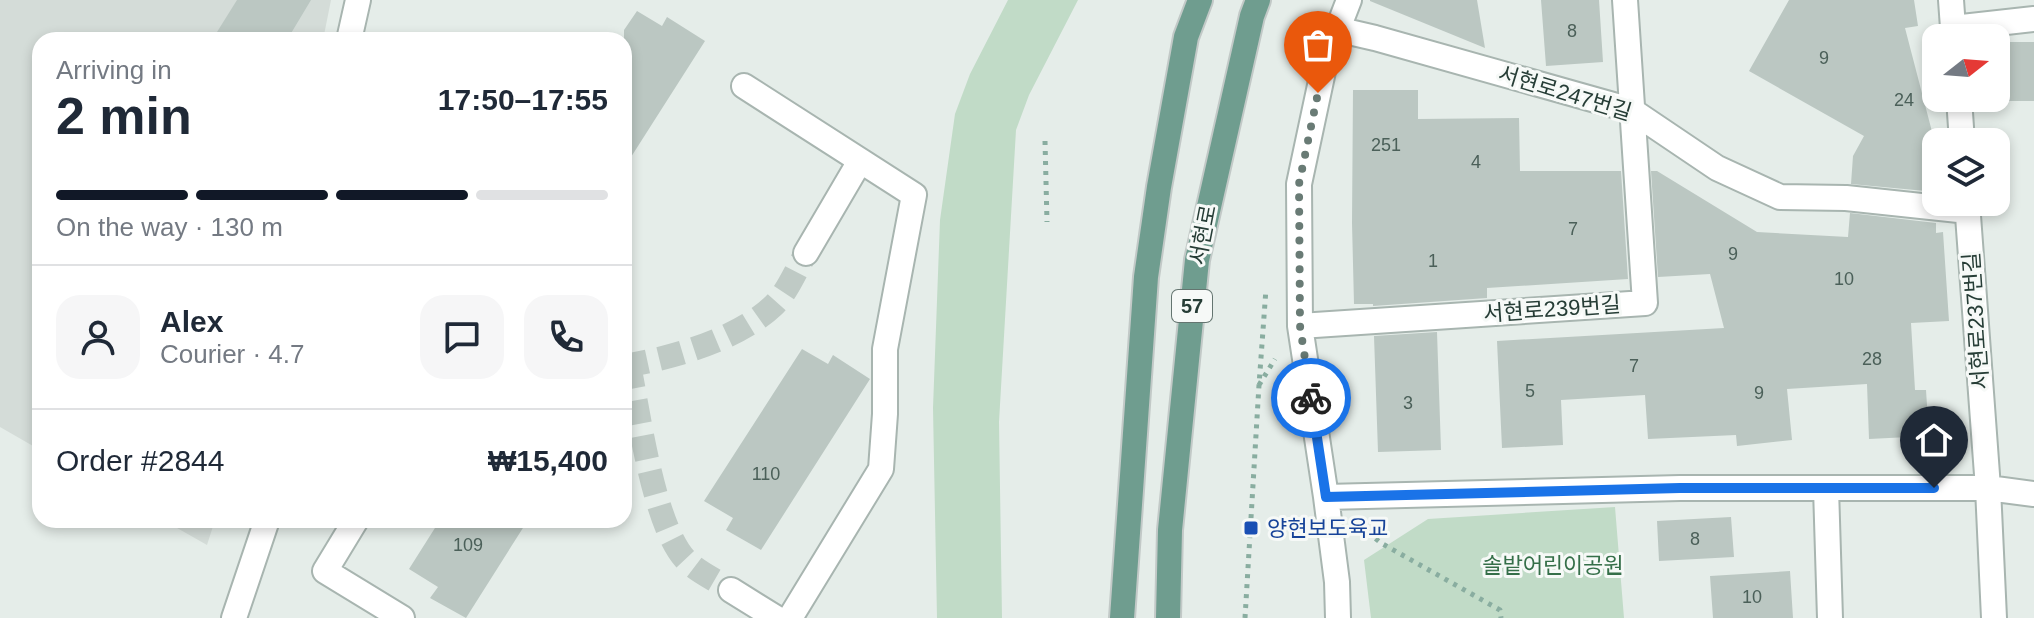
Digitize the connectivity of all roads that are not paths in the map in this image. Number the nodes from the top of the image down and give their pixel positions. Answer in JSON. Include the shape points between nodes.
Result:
{"nodes":[{"id":1,"x":358,"y":0,"type":"edge"},
{"id":2,"x":1200,"y":0,"type":"edge"},
{"id":3,"x":1258,"y":0,"type":"edge"},
{"id":4,"x":1349,"y":0,"type":"edge"},
{"id":5,"x":1625,"y":0,"type":"edge"},
{"id":6,"x":1951,"y":0,"type":"edge"},
{"id":7,"x":2034,"y":19,"type":"edge"},
{"id":8,"x":1953,"y":24,"type":"edge"},
{"id":9,"x":2005,"y":24,"type":"edge"},
{"id":10,"x":1336,"y":29,"type":"junction"},
{"id":11,"x":351,"y":32,"type":"edge"},
{"id":12,"x":744,"y":86,"type":"dead end"},
{"id":13,"x":1631,"y":110,"type":"junction"},
{"id":14,"x":860,"y":161,"type":"junction"},
{"id":15,"x":1922,"y":203,"type":"edge"},
{"id":16,"x":1968,"y":216,"type":"edge"},
{"id":17,"x":806,"y":253,"type":"tunnel mouth"},
{"id":18,"x":1300,"y":326,"type":"junction"},
{"id":19,"x":1826,"y":488,"type":"junction"},
{"id":20,"x":1988,"y":488,"type":"junction"},
{"id":21,"x":2034,"y":494,"type":"edge"},
{"id":22,"x":1326,"y":497,"type":"junction"},
{"id":23,"x":264,"y":528,"type":"edge"},
{"id":24,"x":351,"y":528,"type":"edge"},
{"id":25,"x":731,"y":590,"type":"tunnel mouth"},
{"id":26,"x":234,"y":618,"type":"edge"},
{"id":27,"x":402,"y":618,"type":"edge"},
{"id":28,"x":776,"y":618,"type":"edge"},
{"id":29,"x":790,"y":618,"type":"edge"},
{"id":30,"x":1122,"y":618,"type":"edge"},
{"id":31,"x":1168,"y":618,"type":"edge"},
{"id":32,"x":1338,"y":618,"type":"edge"},
{"id":33,"x":1830,"y":618,"type":"edge"},
{"id":34,"x":1994,"y":618,"type":"edge"}],
"edges":[{"from":1,"to":11,"type":"street"},
{"from":2,"to":30,"type":"main road","number":"57","via":[[1186,37],[1146,277]]},
{"from":3,"to":31,"type":"main road","name":"서현로","number":"57","via":[[1197,260],[1170,530]]},
{"from":4,"to":10,"type":"street"},
{"from":5,"to":13,"type":"street","name":"서현로239번길"},
{"from":6,"to":8,"type":"street"},
{"from":7,"to":9,"type":"street"},
{"from":10,"to":13,"type":"street","name":"서현로247번길"},
{"from":10,"to":18,"type":"street","via":[[1299,184]]},
{"from":12,"to":14,"type":"street"},
{"from":13,"to":15,"type":"street","name":"서현로247번길","via":[[1717,168],[1780,197]]},
{"from":13,"to":18,"type":"street","name":"서현로239번길","via":[[1645,303]]},
{"from":14,"to":17,"type":"street"},
{"from":14,"to":29,"type":"street","via":[[914,195],[885,349],[881,469]]},
{"from":16,"to":20,"type":"street","name":"서현로237번길"},
{"from":18,"to":22,"type":"street"},
{"from":19,"to":20,"type":"street"},
{"from":19,"to":22,"type":"street"},
{"from":19,"to":33,"type":"street"},
{"from":20,"to":21,"type":"street"},
{"from":20,"to":34,"type":"street","name":"서현로237번길"},
{"from":22,"to":32,"type":"street"},
{"from":23,"to":26,"type":"street"},
{"from":24,"to":27,"type":"street","via":[[325,571]]},
{"from":25,"to":28,"type":"street"}]}
